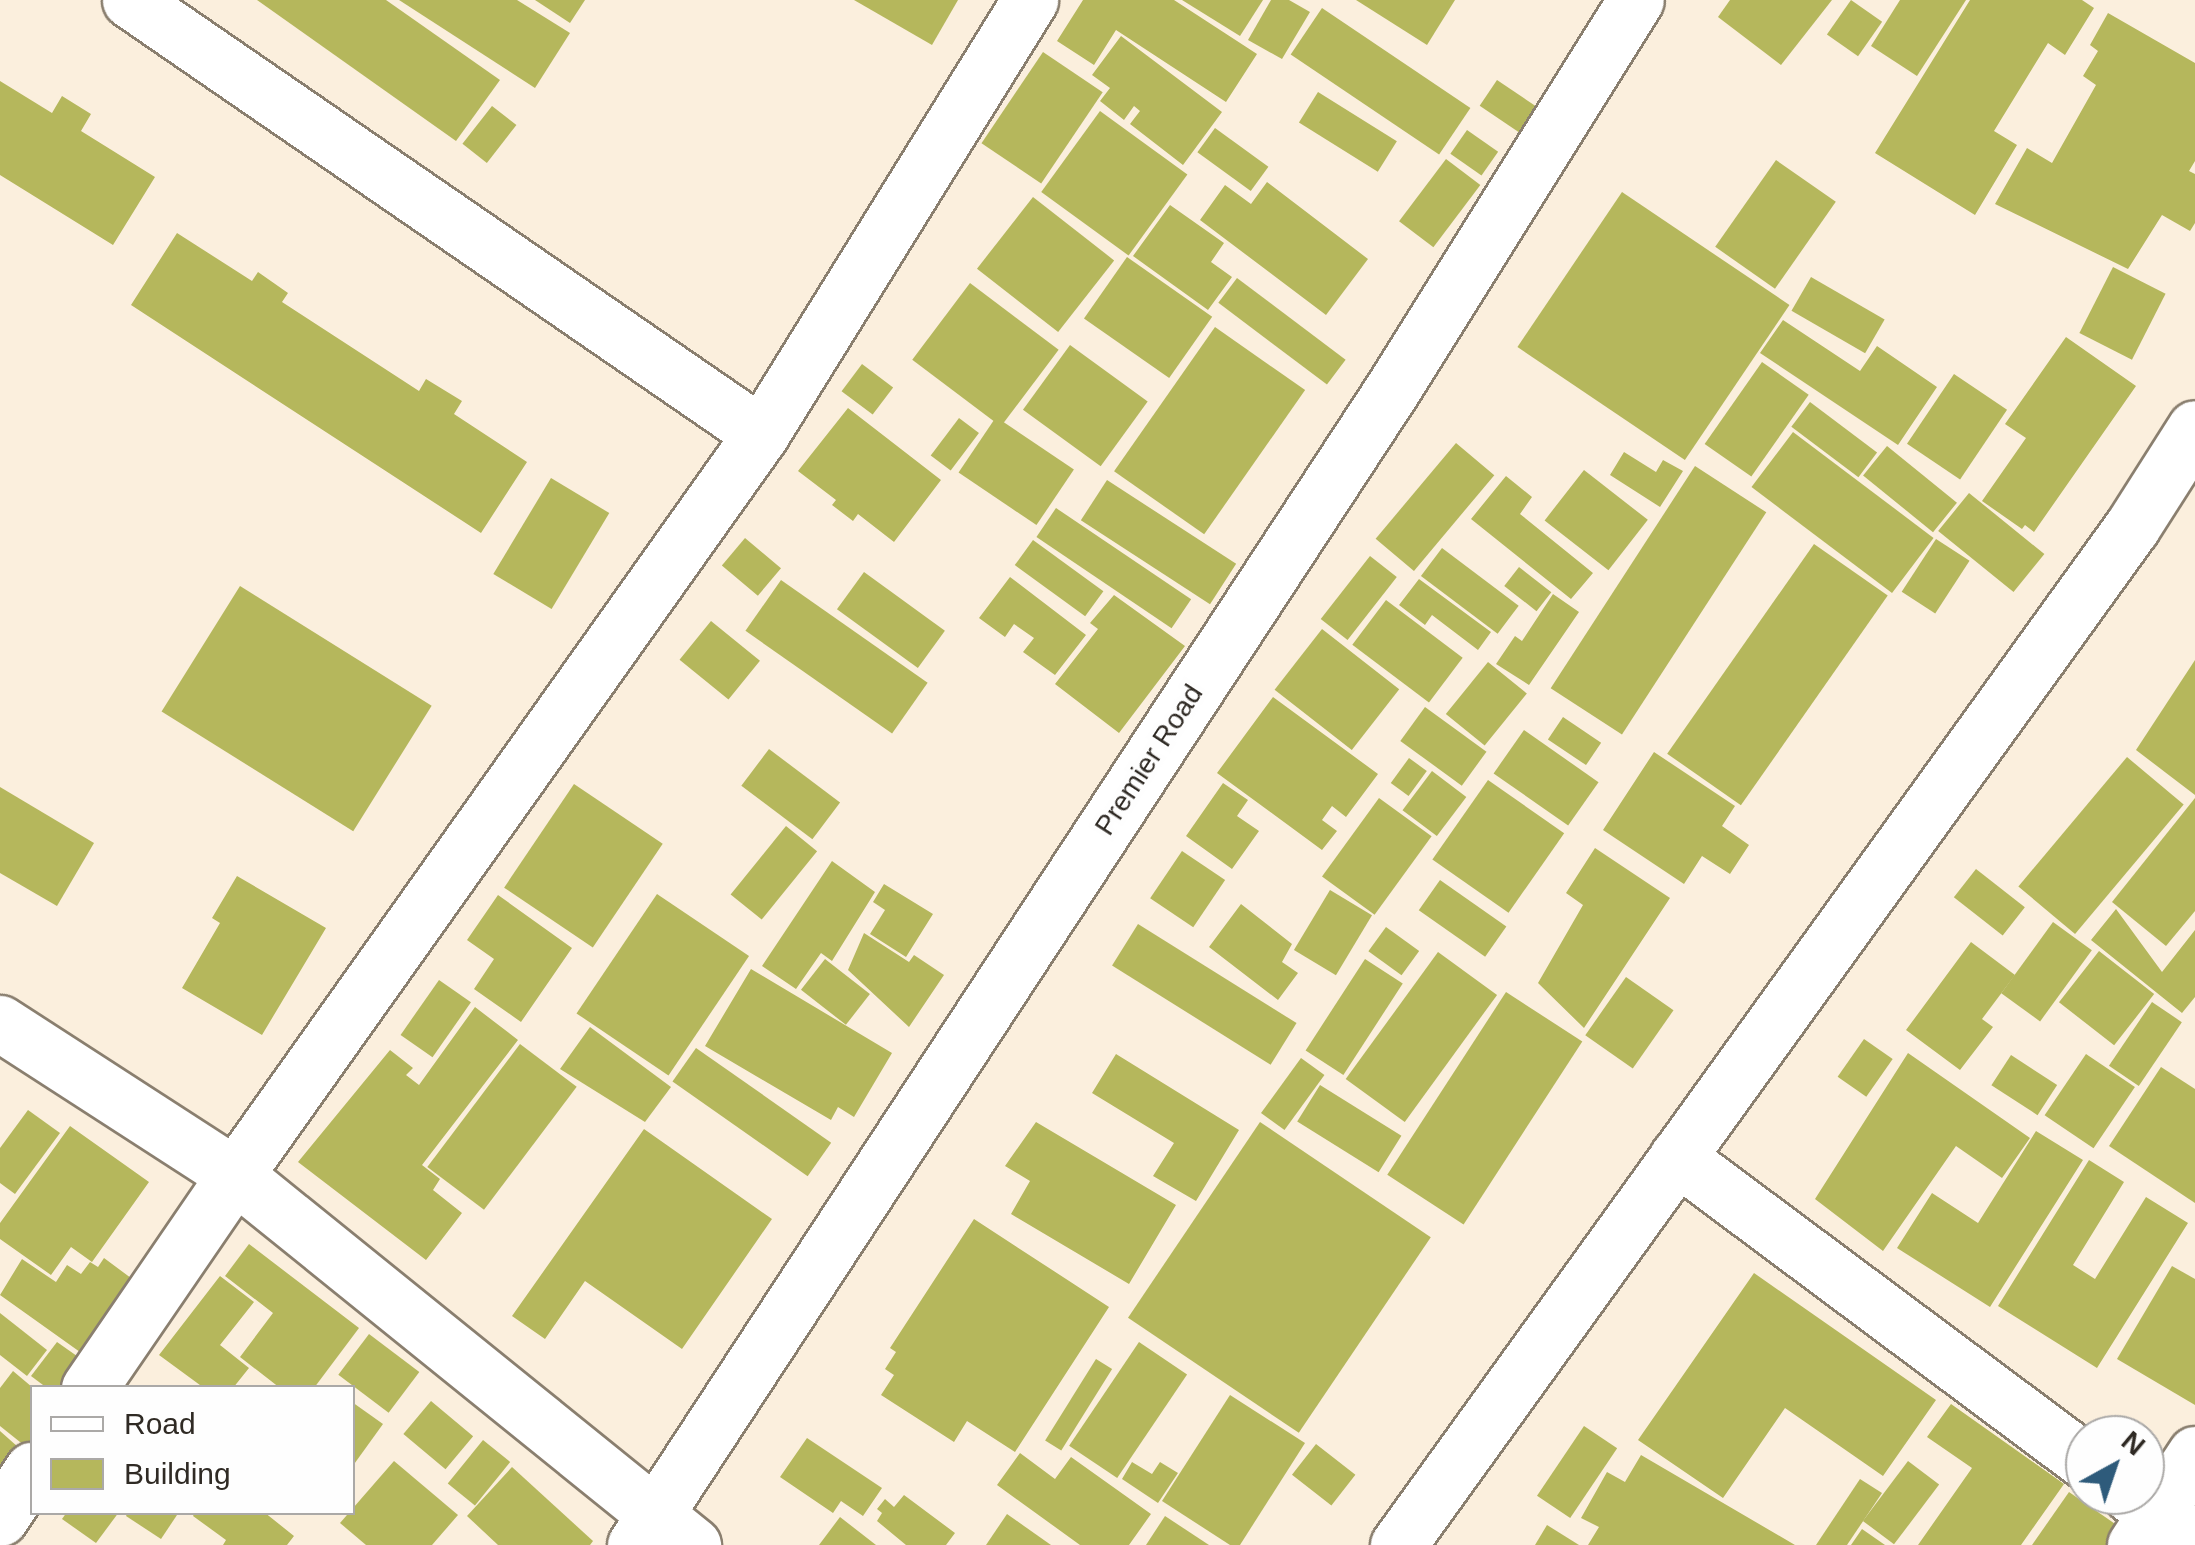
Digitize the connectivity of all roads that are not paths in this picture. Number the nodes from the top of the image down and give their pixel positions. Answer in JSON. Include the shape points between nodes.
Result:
{"nodes":[{"id":1,"x":130,"y":0,"type":"edge"},
{"id":2,"x":1030,"y":0,"type":"edge"},
{"id":3,"x":1636,"y":0,"type":"edge"},
{"id":4,"x":2195,"y":428,"type":"edge"},
{"id":5,"x":761,"y":434,"type":"junction"},
{"id":6,"x":0,"y":1023,"type":"edge"},
{"id":7,"x":1677,"y":1158,"type":"junction"},
{"id":8,"x":235,"y":1175,"type":"junction"},
{"id":9,"x":91,"y":1385,"type":"edge"},
{"id":10,"x":2065,"y":1445,"type":"edge"},
{"id":11,"x":2195,"y":1454,"type":"edge"},
{"id":12,"x":30,"y":1473,"type":"edge"},
{"id":13,"x":0,"y":1518,"type":"edge"},
{"id":14,"x":2154,"y":1523,"type":"edge"},
{"id":15,"x":661,"y":1535,"type":"edge"},
{"id":16,"x":1398,"y":1545,"type":"edge"}],
"edges":[{"from":1,"to":5,"type":"street"},
{"from":2,"to":5,"type":"street"},
{"from":3,"to":15,"type":"street","name":"Premier Road"},
{"from":4,"to":7,"type":"street","via":[[2120,543]]},
{"from":5,"to":8,"type":"street"},
{"from":6,"to":8,"type":"street"},
{"from":7,"to":10,"type":"street"},
{"from":7,"to":16,"type":"street"},
{"from":8,"to":9,"type":"street"},
{"from":8,"to":15,"type":"street"},
{"from":11,"to":14,"type":"street"},
{"from":12,"to":13,"type":"street"}]}
